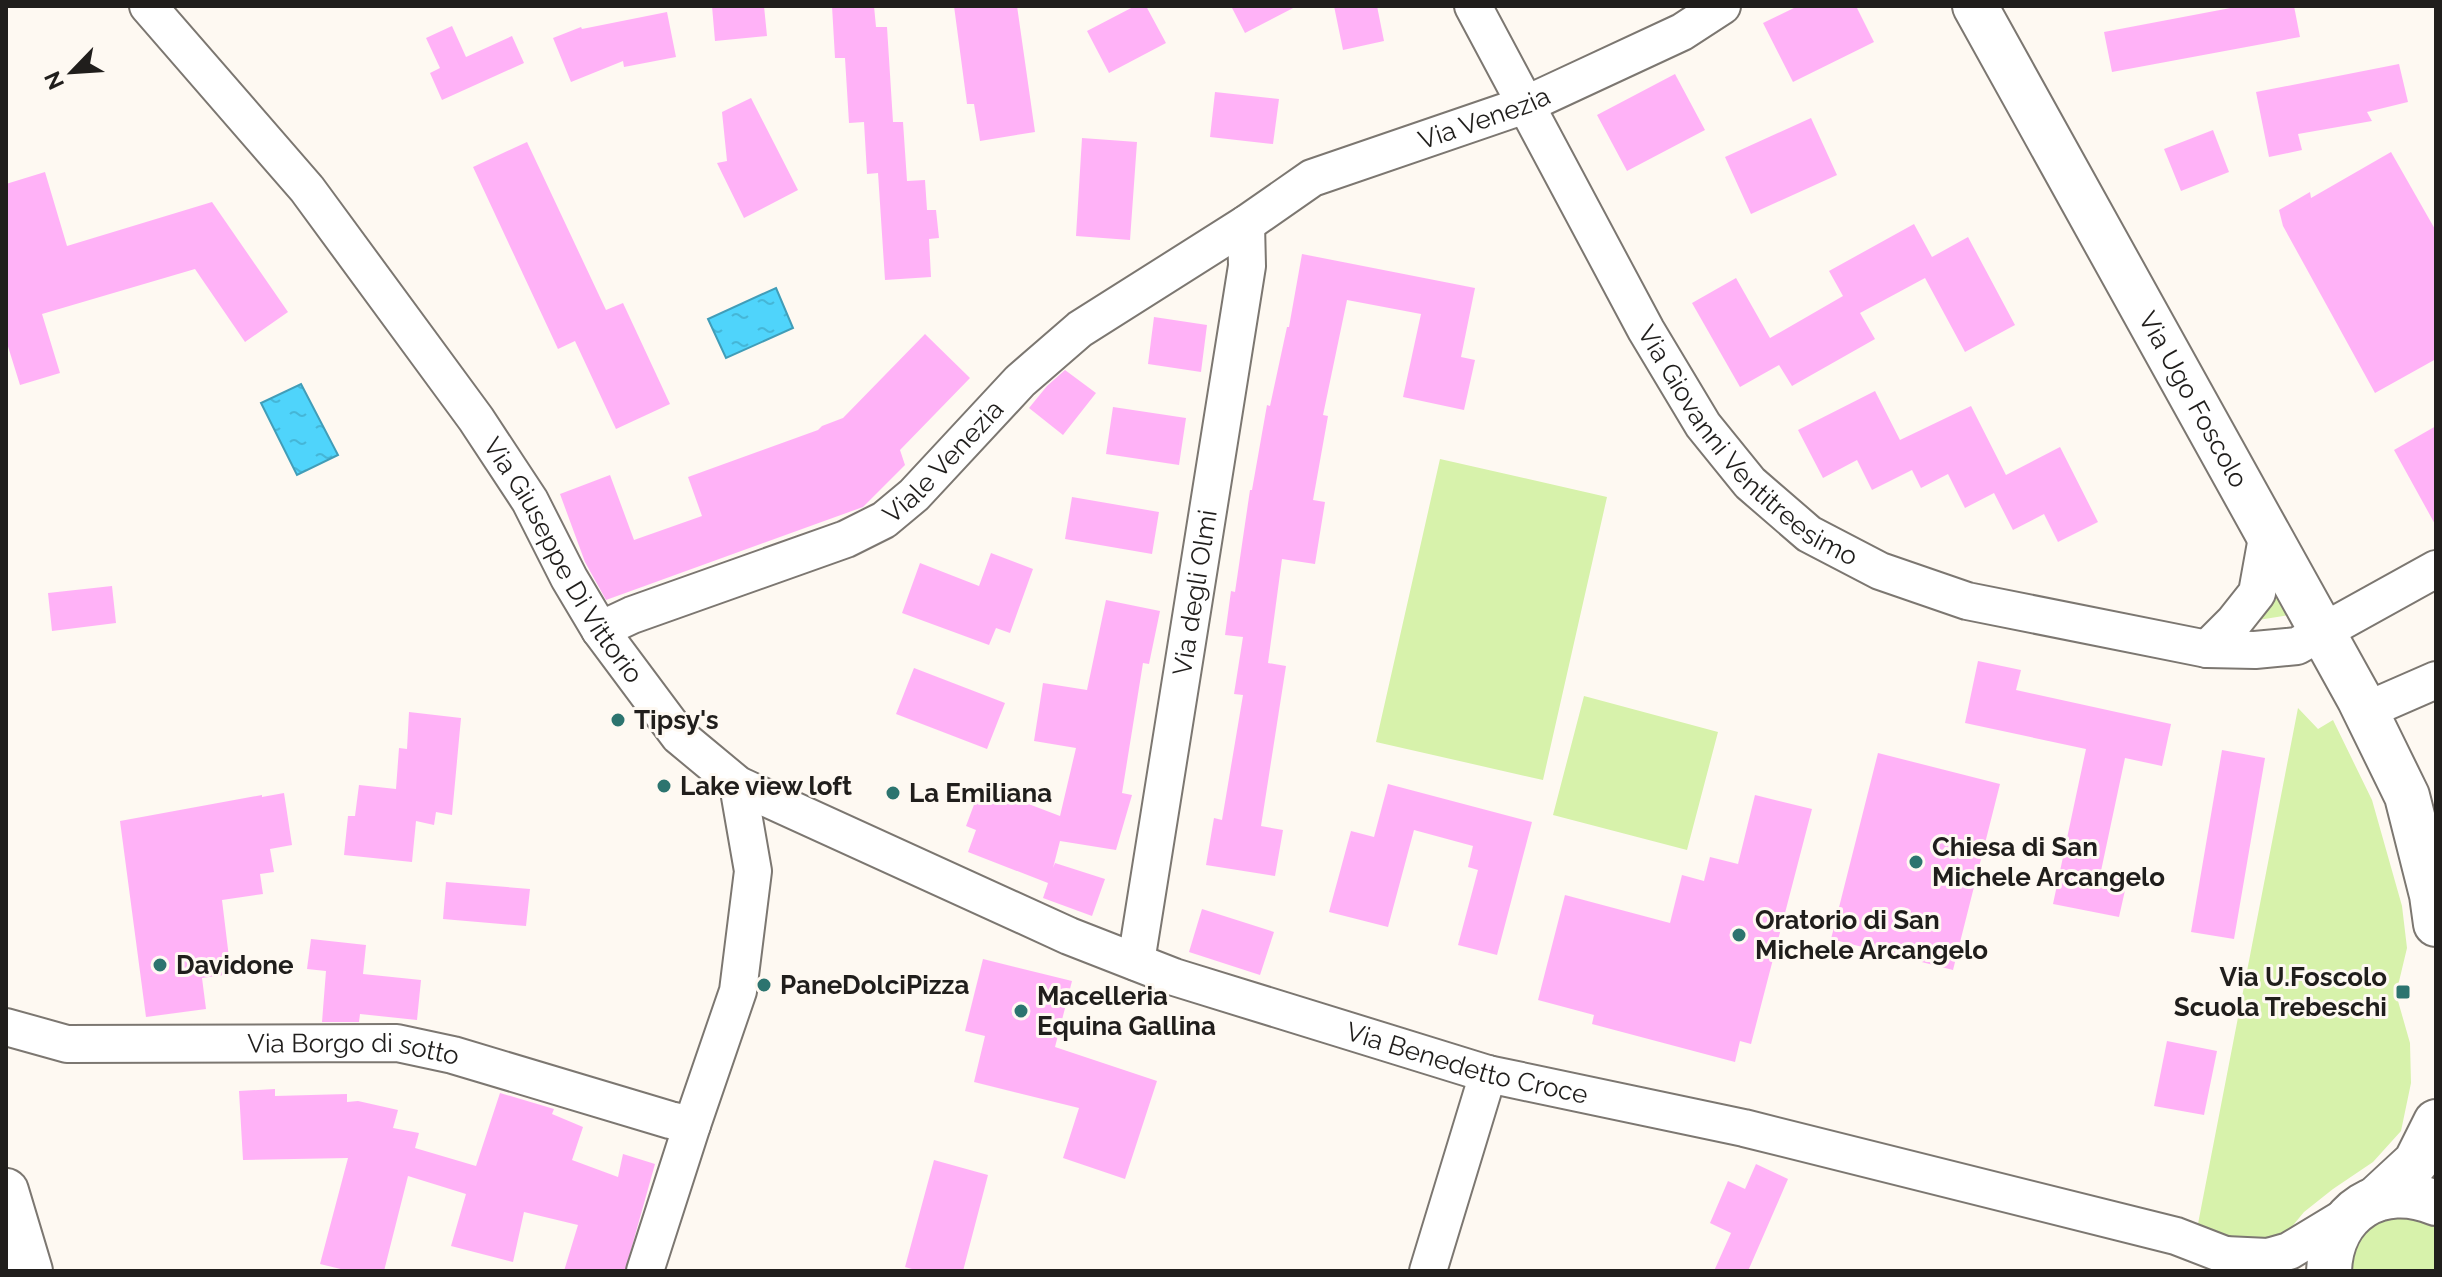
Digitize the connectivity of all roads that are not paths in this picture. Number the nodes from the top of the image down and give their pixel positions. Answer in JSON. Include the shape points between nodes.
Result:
{"nodes":[{"id":1,"x":148,"y":6,"type":"edge"},
{"id":2,"x":1473,"y":6,"type":"edge"},
{"id":3,"x":1722,"y":6,"type":"edge"},
{"id":4,"x":1975,"y":6,"type":"edge"},
{"id":5,"x":1525,"y":105,"type":"junction"},
{"id":6,"x":1246,"y":224,"type":"junction"},
{"id":7,"x":2268,"y":532,"type":"junction"},
{"id":8,"x":2436,"y":569,"type":"edge"},
{"id":9,"x":600,"y":630,"type":"junction"},
{"id":10,"x":2324,"y":632,"type":"junction"},
{"id":11,"x":2207,"y":649,"type":"junction"},
{"id":12,"x":2436,"y":680,"type":"edge"},
{"id":13,"x":2365,"y":711,"type":"junction"},
{"id":14,"x":738,"y":785,"type":"junction"},
{"id":15,"x":2422,"y":800,"type":"edge"},
{"id":16,"x":2436,"y":924,"type":"edge"},
{"id":17,"x":1136,"y":962,"type":"junction"},
{"id":18,"x":6,"y":1027,"type":"edge"},
{"id":19,"x":1488,"y":1074,"type":"junction"},
{"id":20,"x":2436,"y":1122,"type":"edge"},
{"id":21,"x":692,"y":1125,"type":"junction"},
{"id":22,"x":6,"y":1158,"type":"edge"},
{"id":23,"x":10,"y":1200,"type":"edge"},
{"id":24,"x":2436,"y":1203,"type":"edge"},
{"id":25,"x":2364,"y":1206,"type":"junction"},
{"id":26,"x":2240,"y":1263,"type":"edge"},
{"id":27,"x":30,"y":1271,"type":"edge"},
{"id":28,"x":645,"y":1271,"type":"edge"},
{"id":29,"x":1428,"y":1271,"type":"edge"},
{"id":30,"x":2329,"y":1271,"type":"edge"}],
"edges":[{"from":1,"to":9,"type":"street","name":"Via Giuseppe Di Vittorio","via":[[307,189],[476,419],[530,501]]},
{"from":2,"to":5,"type":"street","name":"Via Giovanni Ventitreesimo"},
{"from":3,"to":5,"type":"street","name":"Via Venezia","via":[[1682,32]]},
{"from":4,"to":7,"type":"street","name":"Via Ugo Foscolo"},
{"from":5,"to":6,"type":"street","name":"Via Venezia","via":[[1312,178]]},
{"from":5,"to":11,"type":"street","name":"Via Giovanni Ventitreesimo","via":[[1703,425],[1750,483],[1809,534],[1880,571],[1967,601]]},
{"from":6,"to":9,"type":"street","name":"Viale Venezia","via":[[1080,329],[1020,381],[884,520]]},
{"from":6,"to":17,"type":"street","name":"Via degli Olmi","via":[[1247,266]]},
{"from":7,"to":10,"type":"street","name":"Via Ugo Foscolo"},
{"from":7,"to":11,"type":"street","via":[[2257,593]]},
{"from":8,"to":10,"type":"street","name":"Via Giovanni Ventitreesimo"},
{"from":9,"to":14,"type":"street","name":"Via Giuseppe Di Vittorio","via":[[679,736]]},
{"from":10,"to":11,"type":"street","name":"Via Giovanni Ventitreesimo","via":[[2297,646]]},
{"from":10,"to":13,"type":"street","name":"Via Ugo Foscolo"},
{"from":12,"to":13,"type":"street"},
{"from":13,"to":15,"type":"street","name":"Via Ugo Foscolo"},
{"from":14,"to":17,"type":"street","name":"Via Benedetto Croce"},
{"from":14,"to":21,"type":"street","via":[[753,871],[738,991]]},
{"from":15,"to":16,"type":"street","name":"Via Ugo Foscolo"},
{"from":17,"to":19,"type":"street","name":"Via Benedetto Croce"},
{"from":18,"to":21,"type":"street","name":"Via Borgo di sotto","via":[[67,1044],[397,1043]]},
{"from":19,"to":26,"type":"street","name":"Via Benedetto Croce","via":[[1744,1128],[2176,1236]]},
{"from":19,"to":29,"type":"street"},
{"from":20,"to":25,"type":"street","via":[[2416,1162]]},
{"from":21,"to":28,"type":"street"},
{"from":22,"to":23,"type":"street"},
{"from":23,"to":27,"type":"street"},
{"from":24,"to":25,"type":"street","via":[[2396,1194]]},
{"from":25,"to":26,"type":"street","name":"Via Benedetto Croce","via":[[2289,1251]]},
{"from":25,"to":30,"type":"street","via":[[2338,1232]]}]}
